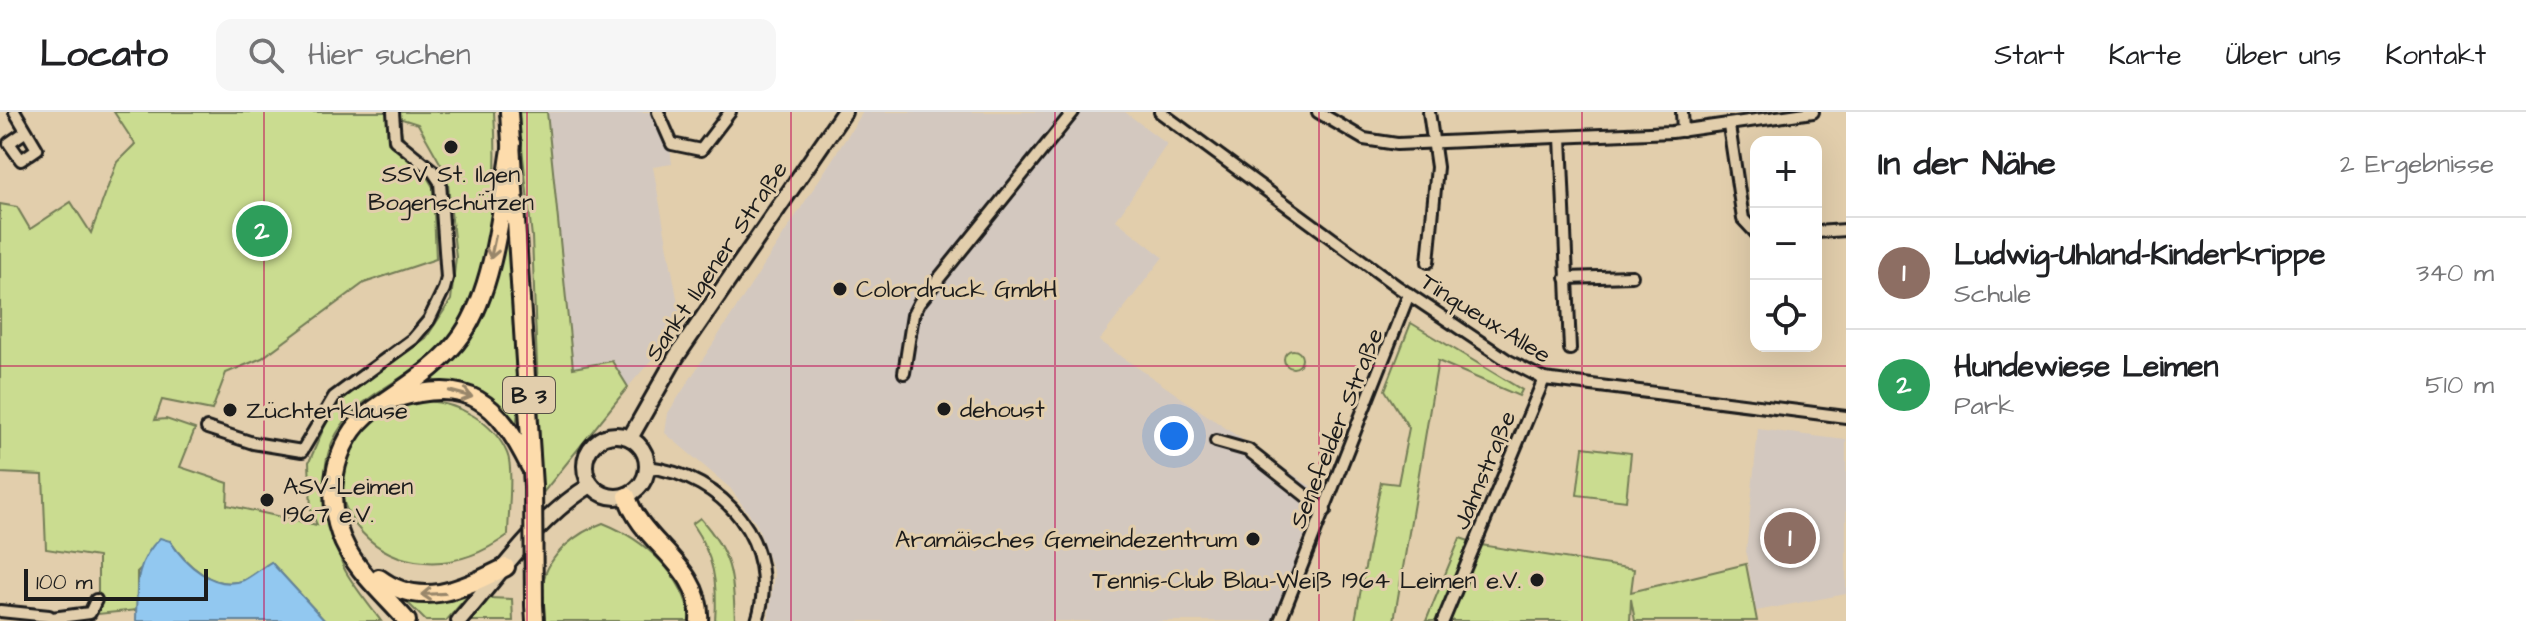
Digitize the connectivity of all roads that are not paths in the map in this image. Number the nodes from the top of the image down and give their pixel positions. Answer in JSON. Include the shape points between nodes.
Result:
{"nodes":[{"id":1,"x":15,"y":112,"type":"edge"},
{"id":2,"x":393,"y":112,"type":"edge"},
{"id":3,"x":509,"y":112,"type":"edge"},
{"id":4,"x":658,"y":112,"type":"edge"},
{"id":5,"x":730,"y":112,"type":"edge"},
{"id":6,"x":844,"y":112,"type":"edge"},
{"id":7,"x":1073,"y":112,"type":"edge"},
{"id":8,"x":1160,"y":112,"type":"edge"},
{"id":9,"x":1318,"y":112,"type":"edge"},
{"id":10,"x":1429,"y":112,"type":"edge"},
{"id":11,"x":1682,"y":112,"type":"edge"},
{"id":12,"x":1813,"y":112,"type":"edge"},
{"id":13,"x":1729,"y":126,"type":"junction"},
{"id":14,"x":1683,"y":131,"type":"junction"},
{"id":15,"x":25,"y":132,"type":"dead end"},
{"id":16,"x":1561,"y":137,"type":"junction"},
{"id":17,"x":1435,"y":142,"type":"junction"},
{"id":18,"x":512,"y":143,"type":"junction"},
{"id":19,"x":1750,"y":227,"type":"edge"},
{"id":20,"x":1846,"y":230,"type":"edge"},
{"id":21,"x":1822,"y":232,"type":"edge"},
{"id":22,"x":1428,"y":262,"type":"dead end"},
{"id":23,"x":1632,"y":276,"type":"dead end"},
{"id":24,"x":1566,"y":278,"type":"junction"},
{"id":25,"x":1409,"y":294,"type":"junction"},
{"id":26,"x":1570,"y":349,"type":"dead end"},
{"id":27,"x":904,"y":373,"type":"dead end"},
{"id":28,"x":1544,"y":379,"type":"junction"},
{"id":29,"x":385,"y":402,"type":"junction"},
{"id":30,"x":1846,"y":417,"type":"edge"},
{"id":31,"x":207,"y":428,"type":"dead end"},
{"id":32,"x":630,"y":438,"type":"junction"},
{"id":33,"x":1216,"y":441,"type":"dead end"},
{"id":34,"x":648,"y":467,"type":"junction"},
{"id":35,"x":533,"y":479,"type":"junction"},
{"id":36,"x":591,"y":485,"type":"junction"},
{"id":37,"x":627,"y":496,"type":"junction"},
{"id":38,"x":1325,"y":511,"type":"junction"},
{"id":39,"x":355,"y":561,"type":"junction"},
{"id":40,"x":506,"y":567,"type":"junction"},
{"id":41,"x":96,"y":600,"type":"dead end"},
{"id":42,"x":0,"y":611,"type":"edge"},
{"id":43,"x":534,"y":616,"type":"edge"},
{"id":44,"x":53,"y":620,"type":"edge"},
{"id":45,"x":407,"y":621,"type":"edge"},
{"id":46,"x":459,"y":621,"type":"edge"},
{"id":47,"x":699,"y":621,"type":"edge"},
{"id":48,"x":757,"y":621,"type":"edge"},
{"id":49,"x":1280,"y":621,"type":"edge"},
{"id":50,"x":1443,"y":621,"type":"edge"}],
"edges":[{"from":1,"to":15,"type":"street"},
{"from":2,"to":31,"type":"street","via":[[395,140],[432,170],[442,190],[447,278],[429,320],[408,343],[334,397],[302,451]]},
{"from":3,"to":18,"type":"main road","number":"B 3"},
{"from":4,"to":5,"type":"street","via":[[672,144],[701,150]]},
{"from":6,"to":32,"type":"street","name":"Sankt Ilgener Straße","via":[[676,357]]},
{"from":7,"to":27,"type":"street","via":[[919,303]]},
{"from":8,"to":25,"type":"street","name":"Tinqueux-Allee"},
{"from":9,"to":17,"type":"street","via":[[1372,141]]},
{"from":10,"to":17,"type":"street"},
{"from":11,"to":14,"type":"street"},
{"from":12,"to":13,"type":"street"},
{"from":13,"to":14,"type":"street"},
{"from":13,"to":19,"type":"street","via":[[1743,219]]},
{"from":14,"to":16,"type":"street"},
{"from":16,"to":17,"type":"street"},
{"from":16,"to":24,"type":"street"},
{"from":17,"to":22,"type":"street","via":[[1436,204]]},
{"from":18,"to":29,"type":"main road","one_way":true,"via":[[492,250],[471,320],[434,366]]},
{"from":18,"to":35,"type":"main road","number":"B 3"},
{"from":20,"to":21,"type":"street"},
{"from":23,"to":24,"type":"street"},
{"from":24,"to":26,"type":"street"},
{"from":25,"to":28,"type":"street","name":"Tinqueux-Allee"},
{"from":25,"to":38,"type":"street","name":"Senefelder Straße"},
{"from":28,"to":30,"type":"street","name":"Tinqueux-Allee"},
{"from":28,"to":50,"type":"street","name":"Jahnstraße"},
{"from":29,"to":35,"type":"main road","one_way":true,"via":[[431,391],[473,397],[505,422]]},
{"from":29,"to":39,"type":"main road","via":[[351,432],[334,473],[338,525]]},
{"from":32,"to":34,"type":"street","via":[[641,447]]},
{"from":32,"to":36,"type":"street","via":[[610,436],[593,446],[585,465]]},
{"from":33,"to":38,"type":"street","via":[[1248,450]]},
{"from":34,"to":37,"type":"street","via":[[642,485]]},
{"from":34,"to":48,"type":"street","via":[[687,475],[733,506],[752,533],[761,559],[764,582]]},
{"from":35,"to":43,"type":"main road","number":"B 3","bridge":true},
{"from":36,"to":37,"type":"street","via":[[607,496]]},
{"from":36,"to":40,"type":"street"},
{"from":37,"to":47,"type":"main road","via":[[638,520],[676,560],[692,589]]},
{"from":38,"to":49,"type":"street","name":"Senefelder Straße"},
{"from":40,"to":39,"type":"main road","one_way":true,"via":[[467,586],[431,595],[396,591]]},
{"from":39,"to":45,"type":"main road"},
{"from":40,"to":46,"type":"street"},
{"from":41,"to":44,"type":"street","via":[[90,613]]},
{"from":42,"to":44,"type":"street"}]}
